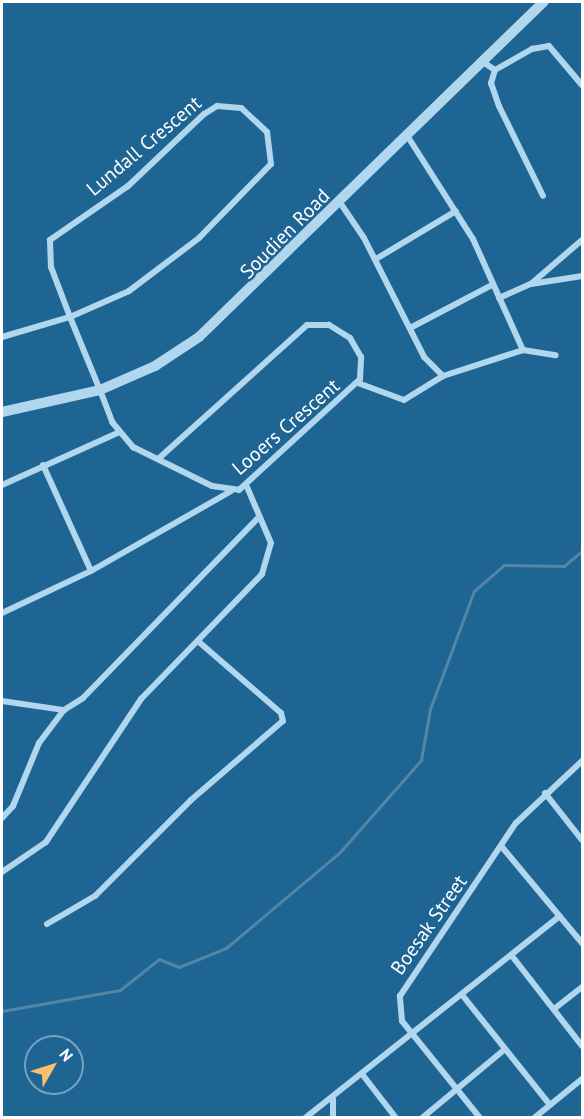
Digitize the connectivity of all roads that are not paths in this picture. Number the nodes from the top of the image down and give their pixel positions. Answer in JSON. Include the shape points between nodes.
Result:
{"nodes":[{"id":1,"x":544,"y":2,"type":"edge"},
{"id":2,"x":483,"y":62,"type":"junction"},
{"id":3,"x":495,"y":70,"type":"junction"},
{"id":4,"x":582,"y":85,"type":"edge"},
{"id":5,"x":408,"y":137,"type":"junction"},
{"id":6,"x":543,"y":196,"type":"dead end"},
{"id":7,"x":341,"y":204,"type":"junction"},
{"id":8,"x":456,"y":211,"type":"junction"},
{"id":9,"x":582,"y":240,"type":"edge"},
{"id":10,"x":376,"y":259,"type":"junction"},
{"id":11,"x":582,"y":276,"type":"edge"},
{"id":12,"x":531,"y":284,"type":"junction"},
{"id":13,"x":492,"y":285,"type":"junction"},
{"id":14,"x":499,"y":298,"type":"junction"},
{"id":15,"x":70,"y":316,"type":"junction"},
{"id":16,"x":412,"y":327,"type":"junction"},
{"id":17,"x":2,"y":338,"type":"edge"},
{"id":18,"x":524,"y":350,"type":"junction"},
{"id":19,"x":556,"y":356,"type":"dead end"},
{"id":20,"x":443,"y":376,"type":"junction"},
{"id":21,"x":358,"y":383,"type":"junction"},
{"id":22,"x":100,"y":390,"type":"junction"},
{"id":23,"x":2,"y":412,"type":"edge"},
{"id":24,"x":117,"y":433,"type":"junction"},
{"id":25,"x":158,"y":459,"type":"junction"},
{"id":26,"x":43,"y":465,"type":"junction"},
{"id":27,"x":2,"y":485,"type":"edge"},
{"id":28,"x":247,"y":487,"type":"junction"},
{"id":29,"x":231,"y":491,"type":"junction"},
{"id":30,"x":259,"y":517,"type":"junction"},
{"id":31,"x":91,"y":571,"type":"junction"},
{"id":32,"x":2,"y":614,"type":"edge"},
{"id":33,"x":198,"y":641,"type":"junction"},
{"id":34,"x":2,"y":701,"type":"edge"},
{"id":35,"x":64,"y":710,"type":"junction"},
{"id":36,"x":582,"y":761,"type":"edge"},
{"id":37,"x":544,"y":793,"type":"junction"},
{"id":38,"x":2,"y":818,"type":"edge"},
{"id":39,"x":582,"y":840,"type":"edge"},
{"id":40,"x":502,"y":847,"type":"junction"},
{"id":41,"x":2,"y":872,"type":"edge"},
{"id":42,"x":560,"y":916,"type":"junction"},
{"id":43,"x":47,"y":924,"type":"dead end"},
{"id":44,"x":582,"y":943,"type":"edge"},
{"id":45,"x":512,"y":956,"type":"junction"},
{"id":46,"x":582,"y":987,"type":"edge"},
{"id":47,"x":463,"y":996,"type":"junction"},
{"id":48,"x":554,"y":1009,"type":"junction"},
{"id":49,"x":411,"y":1033,"type":"junction"},
{"id":50,"x":582,"y":1046,"type":"edge"},
{"id":51,"x":505,"y":1049,"type":"junction"},
{"id":52,"x":362,"y":1074,"type":"junction"},
{"id":53,"x":582,"y":1078,"type":"edge"},
{"id":54,"x":457,"y":1090,"type":"junction"},
{"id":55,"x":333,"y":1099,"type":"junction"},
{"id":56,"x":550,"y":1105,"type":"junction"},
{"id":57,"x":305,"y":1118,"type":"edge"},
{"id":58,"x":333,"y":1118,"type":"edge"},
{"id":59,"x":396,"y":1118,"type":"edge"},
{"id":60,"x":422,"y":1118,"type":"edge"},
{"id":61,"x":480,"y":1118,"type":"edge"},
{"id":62,"x":534,"y":1118,"type":"edge"}],
"edges":[{"from":1,"to":2,"type":"street","name":"Soudien Road"},
{"from":2,"to":3,"type":"street"},
{"from":2,"to":5,"type":"street","name":"Soudien Road"},
{"from":3,"to":4,"type":"street","via":[[532,49],[549,46]]},
{"from":3,"to":6,"type":"street","via":[[492,83],[499,106]]},
{"from":5,"to":7,"type":"street","name":"Soudien Road"},
{"from":5,"to":8,"type":"street"},
{"from":7,"to":10,"type":"street"},
{"from":7,"to":22,"type":"street","name":"Soudien Road","via":[[199,337],[155,366]]},
{"from":8,"to":10,"type":"street"},
{"from":8,"to":13,"type":"street"},
{"from":9,"to":12,"type":"street"},
{"from":10,"to":16,"type":"street"},
{"from":11,"to":12,"type":"street"},
{"from":12,"to":14,"type":"street"},
{"from":13,"to":14,"type":"street"},
{"from":13,"to":16,"type":"street"},
{"from":14,"to":18,"type":"street"},
{"from":15,"to":15,"type":"street","name":"Lundall Crescent","via":[[162,270],[265,175],[273,151],[260,124],[241,108],[217,106],[128,186],[53,235],[48,254]]},
{"from":15,"to":17,"type":"street"},
{"from":15,"to":22,"type":"street","name":"Lundall Crescent"},
{"from":16,"to":20,"type":"street","via":[[424,357]]},
{"from":18,"to":19,"type":"street"},
{"from":18,"to":20,"type":"street"},
{"from":20,"to":21,"type":"street","via":[[404,400]]},
{"from":21,"to":25,"type":"street","name":"Looers Crescent","via":[[361,357],[350,338],[329,325],[307,325]]},
{"from":21,"to":28,"type":"street","name":"Looers Crescent"},
{"from":22,"to":23,"type":"street","name":"Soudien Road"},
{"from":22,"to":24,"type":"street"},
{"from":24,"to":25,"type":"street","name":"Looers Crescent"},
{"from":24,"to":26,"type":"street"},
{"from":25,"to":29,"type":"street","name":"Looers Crescent"},
{"from":26,"to":27,"type":"street"},
{"from":26,"to":31,"type":"street"},
{"from":28,"to":29,"type":"street","name":"Looers Crescent"},
{"from":28,"to":30,"type":"street"},
{"from":29,"to":31,"type":"street"},
{"from":30,"to":33,"type":"street","via":[[271,543],[270,560]]},
{"from":30,"to":35,"type":"street","via":[[137,648]]},
{"from":31,"to":32,"type":"street"},
{"from":33,"to":41,"type":"street","via":[[141,699],[46,842]]},
{"from":33,"to":43,"type":"street","via":[[275,707],[283,721],[191,800],[95,896]]},
{"from":34,"to":35,"type":"street"},
{"from":35,"to":38,"type":"street","via":[[39,743],[13,806]]},
{"from":36,"to":37,"type":"street","name":"Boesak Street"},
{"from":37,"to":39,"type":"street"},
{"from":37,"to":40,"type":"street","name":"Boesak Street"},
{"from":40,"to":42,"type":"street"},
{"from":40,"to":49,"type":"street","name":"Boesak Street","via":[[400,996],[400,1013]]},
{"from":42,"to":44,"type":"street"},
{"from":42,"to":45,"type":"street"},
{"from":45,"to":47,"type":"street"},
{"from":45,"to":48,"type":"street"},
{"from":46,"to":48,"type":"street"},
{"from":47,"to":49,"type":"street"},
{"from":47,"to":51,"type":"street"},
{"from":48,"to":50,"type":"street"},
{"from":49,"to":52,"type":"street"},
{"from":49,"to":54,"type":"street","name":"Boesak Street"},
{"from":51,"to":54,"type":"street"},
{"from":51,"to":56,"type":"street"},
{"from":52,"to":55,"type":"street"},
{"from":52,"to":59,"type":"street"},
{"from":53,"to":56,"type":"street"},
{"from":54,"to":60,"type":"street"},
{"from":54,"to":61,"type":"street","name":"Boesak Street"},
{"from":55,"to":57,"type":"street"},
{"from":55,"to":58,"type":"street"},
{"from":56,"to":62,"type":"street"}]}
